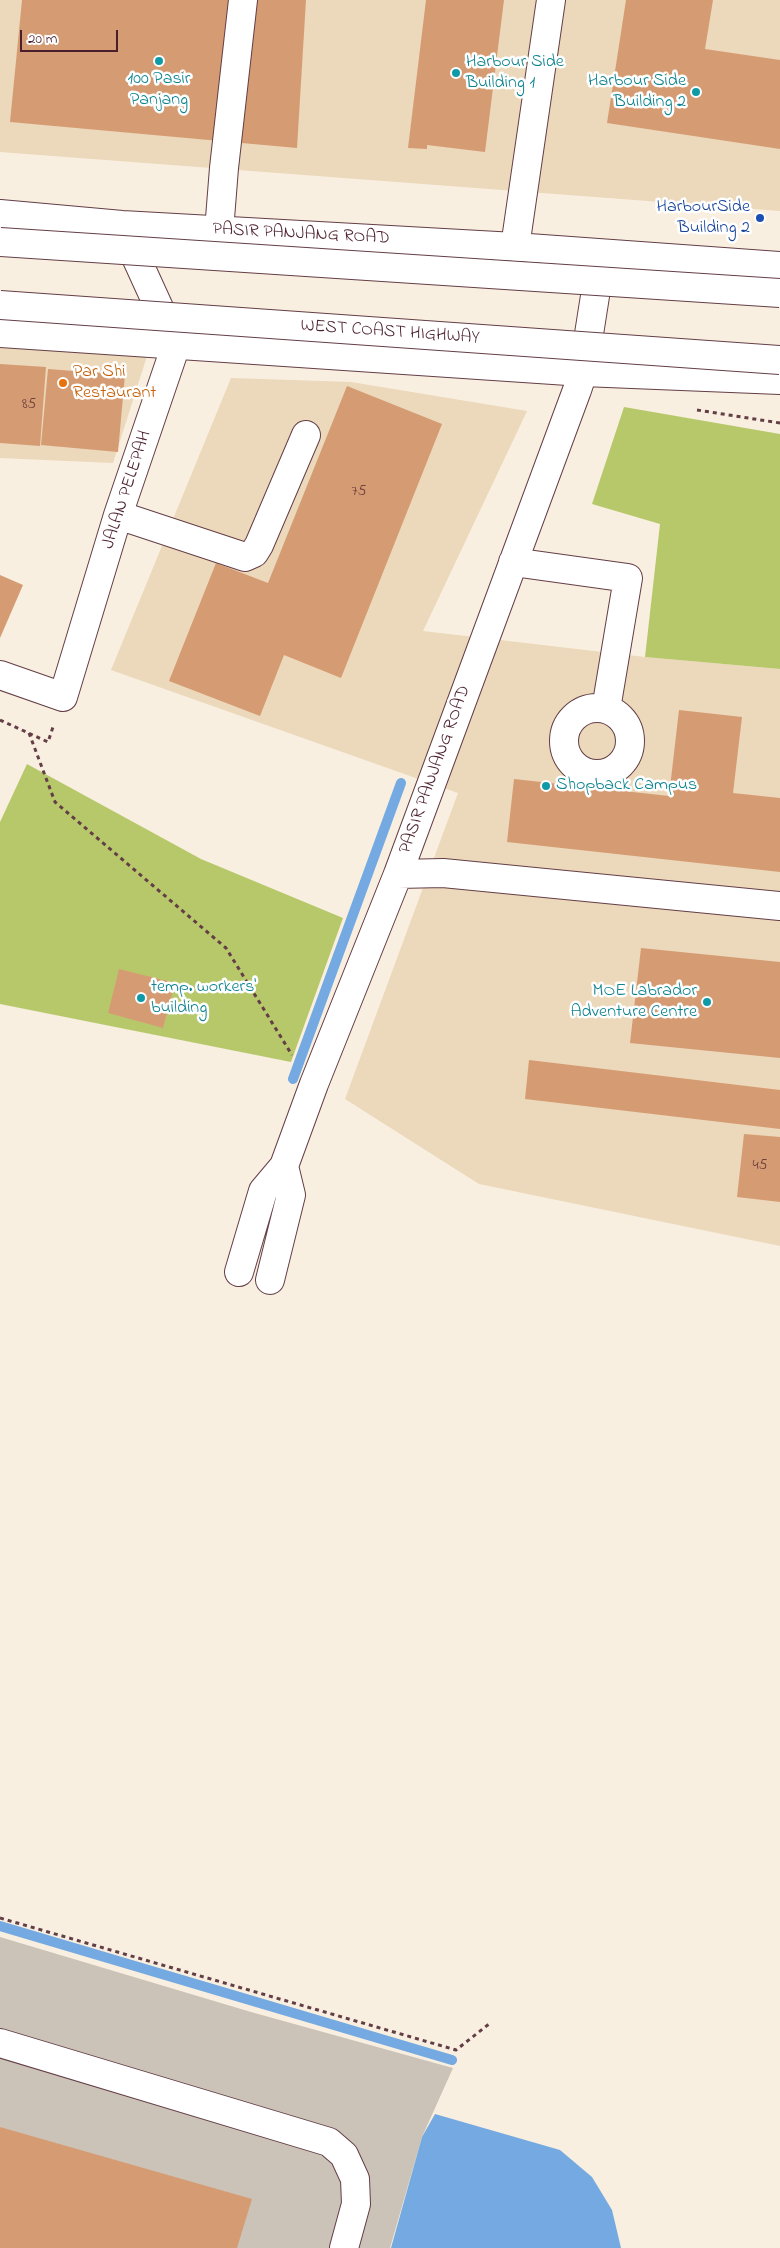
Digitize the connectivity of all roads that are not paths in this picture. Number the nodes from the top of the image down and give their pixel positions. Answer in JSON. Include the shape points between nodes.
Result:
{"nodes":[{"id":1,"x":243,"y":0,"type":"edge"},
{"id":2,"x":551,"y":0,"type":"edge"},
{"id":3,"x":0,"y":214,"type":"edge"},
{"id":4,"x":122,"y":225,"type":"junction"},
{"id":5,"x":219,"y":231,"type":"junction"},
{"id":6,"x":0,"y":242,"type":"edge"},
{"id":7,"x":515,"y":247,"type":"junction"},
{"id":8,"x":601,"y":254,"type":"junction"},
{"id":9,"x":780,"y":266,"type":"edge"},
{"id":10,"x":780,"y":294,"type":"edge"},
{"id":11,"x":0,"y":305,"type":"edge"},
{"id":12,"x":0,"y":332,"type":"edge"},
{"id":13,"x":176,"y":345,"type":"junction"},
{"id":14,"x":780,"y":360,"type":"edge"},
{"id":15,"x":583,"y":372,"type":"junction"},
{"id":16,"x":780,"y":380,"type":"edge"},
{"id":17,"x":306,"y":434,"type":"dead end"},
{"id":18,"x":118,"y":515,"type":"junction"},
{"id":19,"x":513,"y":562,"type":"junction"},
{"id":20,"x":0,"y":675,"type":"edge"},
{"id":21,"x":606,"y":709,"type":"dead end"},
{"id":22,"x":398,"y":874,"type":"junction"},
{"id":23,"x":780,"y":906,"type":"edge"},
{"id":24,"x":284,"y":1166,"type":"junction"},
{"id":25,"x":239,"y":1272,"type":"dead end"},
{"id":26,"x":270,"y":1280,"type":"dead end"},
{"id":27,"x":0,"y":2042,"type":"edge"},
{"id":28,"x":344,"y":2248,"type":"edge"}],
"edges":[{"from":1,"to":5,"type":"main road"},
{"from":2,"to":7,"type":"main road"},
{"from":3,"to":4,"type":"main road","name":"PASIR PANJANG ROAD"},
{"from":4,"to":5,"type":"main road","name":"PASIR PANJANG ROAD"},
{"from":4,"to":13,"type":"main road"},
{"from":5,"to":7,"type":"main road","name":"PASIR PANJANG ROAD"},
{"from":6,"to":10,"type":"main road","bridge":true},
{"from":7,"to":8,"type":"main road","name":"PASIR PANJANG ROAD"},
{"from":8,"to":9,"type":"main road","name":"PASIR PANJANG ROAD"},
{"from":8,"to":15,"type":"main road","name":"PASIR PANJANG ROAD"},
{"from":11,"to":14,"type":"main road","name":"WEST COAST HIGHWAY","bridge":true},
{"from":12,"to":13,"type":"main road"},
{"from":13,"to":15,"type":"main road"},
{"from":13,"to":18,"type":"main road","name":"JALAN PELEPAH"},
{"from":15,"to":16,"type":"main road"},
{"from":15,"to":19,"type":"main road","name":"PASIR PANJANG ROAD"},
{"from":17,"to":18,"type":"main road","via":[[259,546],[245,557]]},
{"from":18,"to":20,"type":"main road","name":"JALAN PELEPAH","via":[[63,697]]},
{"from":19,"to":21,"type":"main road","via":[[628,578]]},
{"from":19,"to":22,"type":"main road","name":"PASIR PANJANG ROAD"},
{"from":22,"to":23,"type":"main road","via":[[443,872]]},
{"from":22,"to":24,"type":"main road","name":"PASIR PANJANG ROAD"},
{"from":24,"to":25,"type":"main road","name":"PASIR PANJANG ROAD","via":[[263,1192]]},
{"from":24,"to":26,"type":"main road","via":[[292,1196]]},
{"from":27,"to":28,"type":"main road","via":[[329,2142],[344,2155],[355,2179],[356,2204]]}]}
